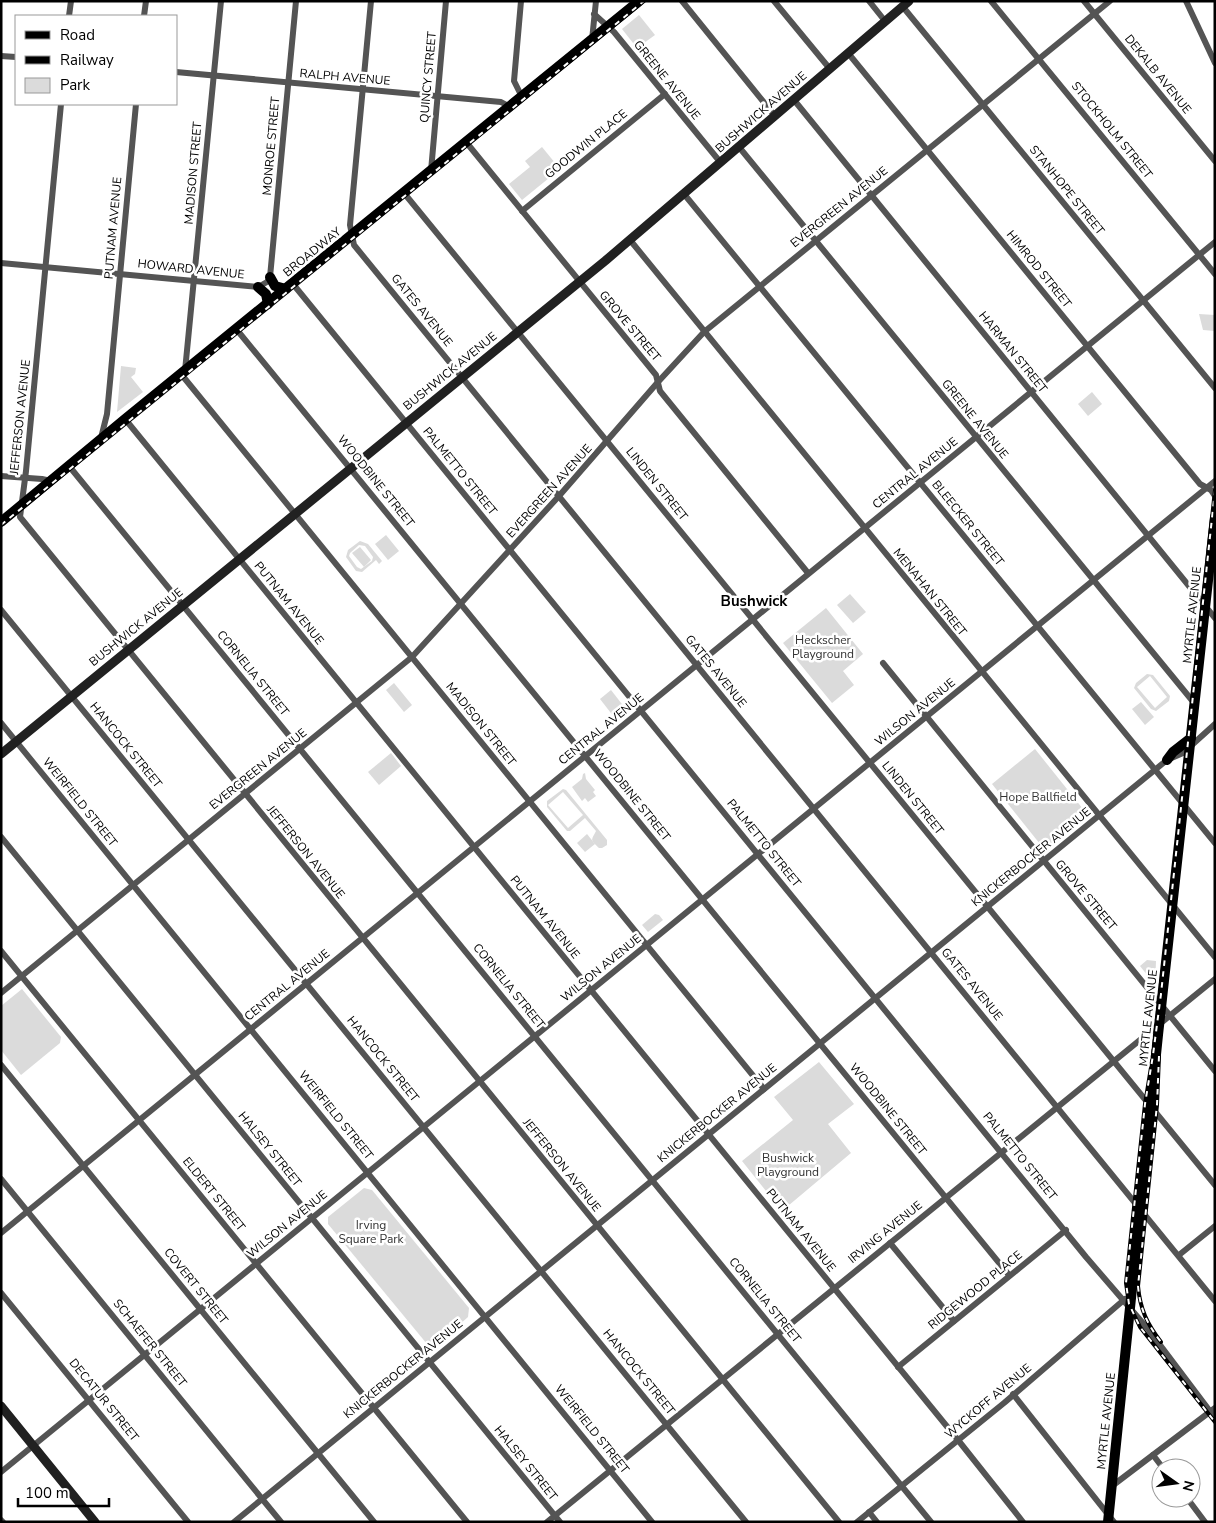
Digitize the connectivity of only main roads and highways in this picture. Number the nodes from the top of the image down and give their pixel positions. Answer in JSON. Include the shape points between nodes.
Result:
{"nodes":[{"id":1,"x":639,"y":1,"type":"edge"},
{"id":2,"x":906,"y":4,"type":"edge"},
{"id":3,"x":270,"y":277,"type":"road end"},
{"id":4,"x":258,"y":287,"type":"road end"},
{"id":5,"x":289,"y":287,"type":"junction"},
{"id":6,"x":268,"y":304,"type":"junction"},
{"id":7,"x":1215,"y":517,"type":"edge"},
{"id":8,"x":1,"y":522,"type":"edge"},
{"id":9,"x":1190,"y":742,"type":"junction"},
{"id":10,"x":1,"y":754,"type":"edge"},
{"id":11,"x":1167,"y":760,"type":"road end"},
{"id":12,"x":1,"y":1406,"type":"edge"},
{"id":13,"x":1110,"y":1520,"type":"edge"},
{"id":14,"x":95,"y":1522,"type":"edge"}],
"edges":[{"from":1,"to":5,"type":"main road","name":"BROADWAY"},
{"from":2,"to":10,"type":"main road","name":"BUSHWICK AVENUE","via":[[630,240]]},
{"from":3,"to":5,"type":"main road","via":[[276,286]]},
{"from":4,"to":6,"type":"main road","via":[[266,294]]},
{"from":5,"to":6,"type":"main road","name":"BROADWAY"},
{"from":6,"to":8,"type":"main road","name":"BROADWAY"},
{"from":7,"to":9,"type":"main road","name":"MYRTLE AVENUE"},
{"from":9,"to":11,"type":"main road"},
{"from":9,"to":13,"type":"main road","name":"MYRTLE AVENUE","via":[[1128,1301]]},
{"from":12,"to":14,"type":"main road"}]}
